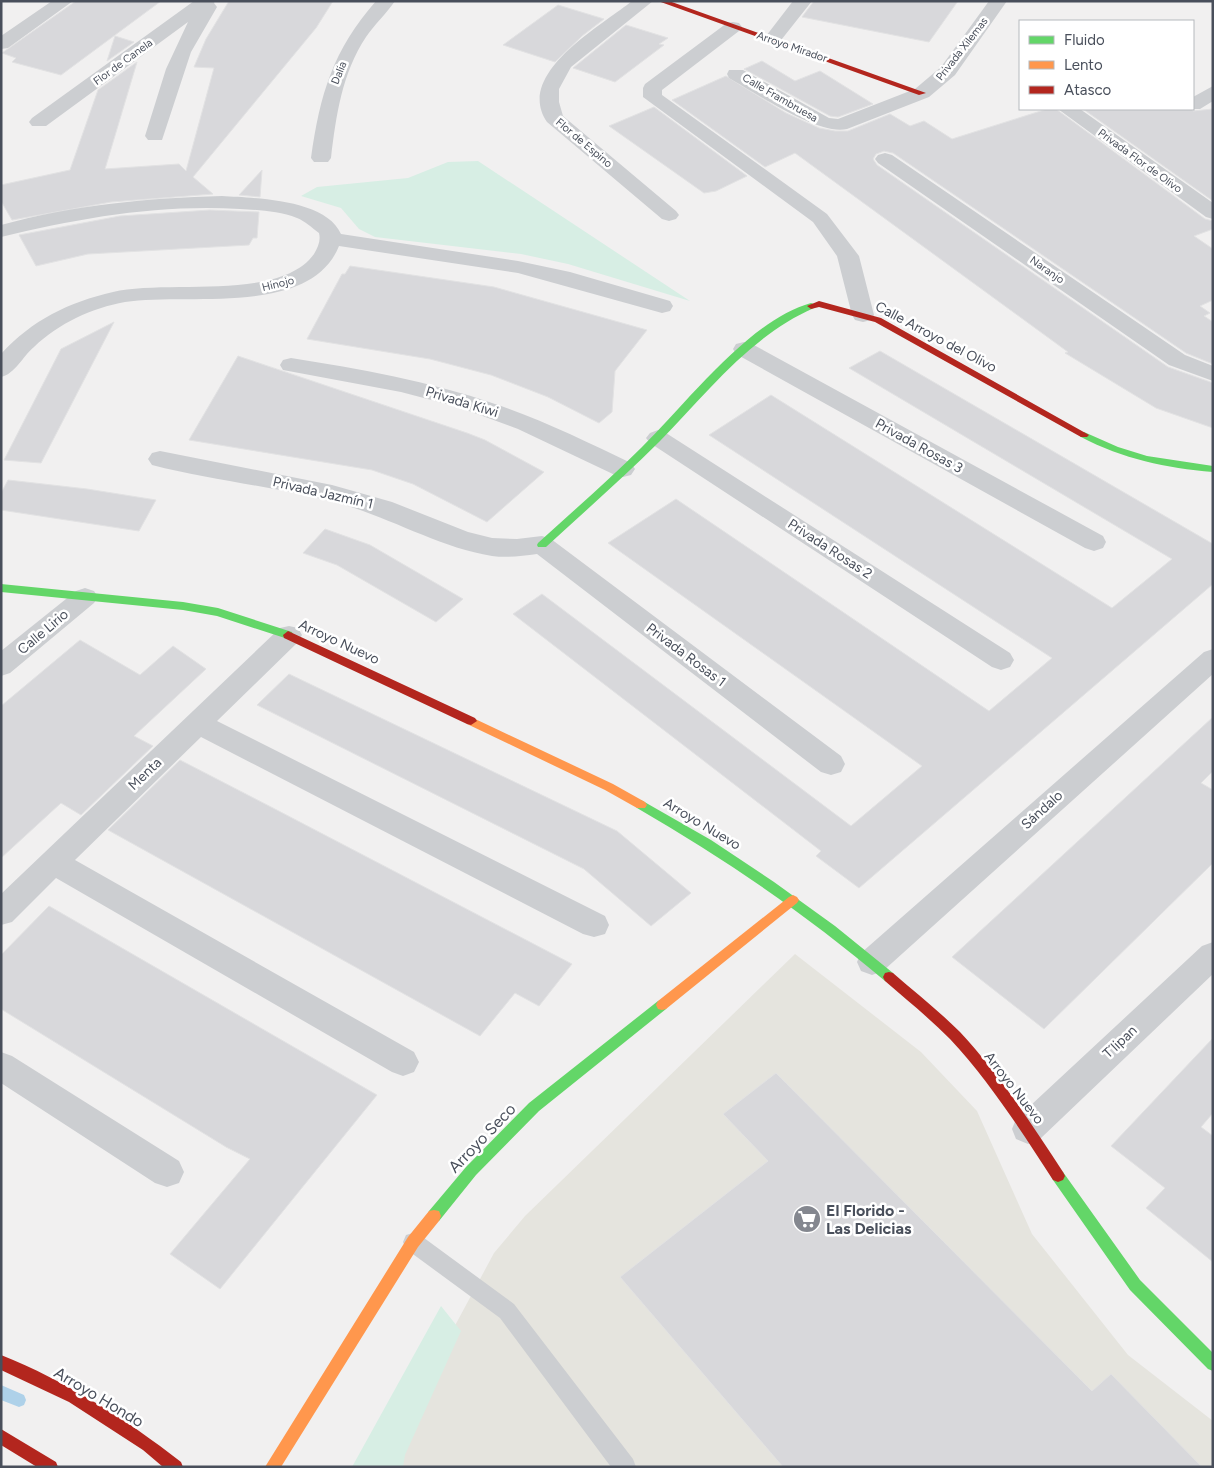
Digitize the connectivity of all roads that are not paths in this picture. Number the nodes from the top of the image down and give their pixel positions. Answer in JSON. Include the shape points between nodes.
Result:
{"nodes":[{"id":1,"x":64,"y":1,"type":"edge"},
{"id":2,"x":206,"y":1,"type":"edge"},
{"id":3,"x":212,"y":1,"type":"edge"},
{"id":4,"x":386,"y":1,"type":"edge"},
{"id":5,"x":644,"y":1,"type":"edge"},
{"id":6,"x":661,"y":1,"type":"edge"},
{"id":7,"x":803,"y":1,"type":"edge"},
{"id":8,"x":998,"y":1,"type":"edge"},
{"id":9,"x":733,"y":27,"type":"junction"},
{"id":10,"x":772,"y":40,"type":"junction"},
{"id":11,"x":1,"y":44,"type":"edge"},
{"id":12,"x":736,"y":74,"type":"dead end"},
{"id":13,"x":1213,"y":92,"type":"edge"},
{"id":14,"x":922,"y":93,"type":"junction"},
{"id":15,"x":1194,"y":104,"type":"edge"},
{"id":16,"x":1069,"y":110,"type":"edge"},
{"id":17,"x":39,"y":122,"type":"dead end"},
{"id":18,"x":155,"y":136,"type":"dead end"},
{"id":19,"x":321,"y":158,"type":"dead end"},
{"id":20,"x":885,"y":159,"type":"dead end"},
{"id":21,"x":1213,"y":213,"type":"edge"},
{"id":22,"x":669,"y":215,"type":"dead end"},
{"id":23,"x":1,"y":231,"type":"edge"},
{"id":24,"x":331,"y":239,"type":"junction"},
{"id":25,"x":662,"y":306,"type":"dead end"},
{"id":26,"x":863,"y":315,"type":"junction"},
{"id":27,"x":744,"y":349,"type":"junction"},
{"id":28,"x":291,"y":365,"type":"dead end"},
{"id":29,"x":1,"y":370,"type":"edge"},
{"id":30,"x":1213,"y":374,"type":"edge"},
{"id":31,"x":658,"y":438,"type":"junction"},
{"id":32,"x":160,"y":459,"type":"dead end"},
{"id":33,"x":623,"y":469,"type":"junction"},
{"id":34,"x":1213,"y":470,"type":"edge"},
{"id":35,"x":1094,"y":542,"type":"dead end"},
{"id":36,"x":542,"y":545,"type":"junction"},
{"id":37,"x":1,"y":588,"type":"edge"},
{"id":38,"x":85,"y":597,"type":"junction"},
{"id":39,"x":289,"y":635,"type":"junction"},
{"id":40,"x":1213,"y":659,"type":"edge"},
{"id":41,"x":1001,"y":660,"type":"dead end"},
{"id":42,"x":1,"y":666,"type":"edge"},
{"id":43,"x":198,"y":723,"type":"junction"},
{"id":44,"x":831,"y":764,"type":"dead end"},
{"id":45,"x":54,"y":862,"type":"junction"},
{"id":46,"x":792,"y":900,"type":"junction"},
{"id":47,"x":1,"y":913,"type":"edge"},
{"id":48,"x":594,"y":925,"type":"dead end"},
{"id":49,"x":1213,"y":955,"type":"edge"},
{"id":50,"x":872,"y":962,"type":"junction"},
{"id":51,"x":402,"y":1062,"type":"dead end"},
{"id":52,"x":1,"y":1066,"type":"edge"},
{"id":53,"x":1028,"y":1130,"type":"junction"},
{"id":54,"x":166,"y":1172,"type":"dead end"},
{"id":55,"x":413,"y":1242,"type":"junction"},
{"id":56,"x":1209,"y":1354,"type":"edge"},
{"id":57,"x":1,"y":1362,"type":"edge"},
{"id":58,"x":1,"y":1436,"type":"edge"},
{"id":59,"x":51,"y":1467,"type":"edge"},
{"id":60,"x":176,"y":1467,"type":"edge"},
{"id":61,"x":272,"y":1467,"type":"edge"},
{"id":62,"x":625,"y":1467,"type":"edge"}],
"edges":[{"from":1,"to":11,"type":"street"},
{"from":2,"to":17,"type":"street","name":"Flor de Canela"},
{"from":3,"to":18,"type":"street","via":[[186,44]]},
{"from":4,"to":19,"type":"street","name":"Dalia","via":[[352,42],[337,72],[329,100]]},
{"from":5,"to":22,"type":"street","name":"Flor de Espino","via":[[564,63],[548,90],[549,104],[554,118]]},
{"from":6,"to":9,"type":"street","name":"Arroyo Mirador"},
{"from":7,"to":10,"type":"street"},
{"from":8,"to":14,"type":"street","name":"Privada Xilemas","via":[[948,70]]},
{"from":9,"to":10,"type":"street","name":"Arroyo Mirador"},
{"from":9,"to":26,"type":"street","via":[[652,88],[653,97],[820,218],[848,256]]},
{"from":10,"to":14,"type":"street","name":"Arroyo Mirador"},
{"from":12,"to":14,"type":"street","name":"Calle Frambruesa","via":[[824,123],[840,125]]},
{"from":13,"to":15,"type":"street"},
{"from":16,"to":21,"type":"street","name":"Privada Flor de Olivo"},
{"from":20,"to":30,"type":"street","name":"Naranjo","via":[[1177,360]]},
{"from":23,"to":24,"type":"street","via":[[63,215],[107,209],[229,202],[270,204],[304,212],[329,230]]},
{"from":24,"to":25,"type":"street","via":[[518,267],[562,276]]},
{"from":24,"to":29,"type":"street","name":"Hinojo","via":[[322,263],[305,277],[276,286],[131,295],[84,307],[49,323],[13,352]]},
{"from":26,"to":27,"type":"street","name":"Calle Arroyo del Olivo","via":[[819,304],[793,312]]},
{"from":26,"to":34,"type":"street","name":"Calle Arroyo del Olivo","via":[[878,320],[1122,454],[1161,464]]},
{"from":27,"to":31,"type":"street","name":"Calle Arroyo del Olivo"},
{"from":27,"to":35,"type":"street","name":"Privada Rosas 3"},
{"from":28,"to":33,"type":"street","name":"Privada Kiwi","via":[[402,385],[466,402],[532,425]]},
{"from":31,"to":33,"type":"street","name":"Calle Arroyo del Olivo"},
{"from":31,"to":41,"type":"street","name":"Privada Rosas 2"},
{"from":32,"to":36,"type":"street","name":"Privada Jazmín 1","via":[[332,493],[492,547]]},
{"from":33,"to":36,"type":"street","name":"Calle Arroyo del Olivo"},
{"from":36,"to":44,"type":"street","name":"Privada Rosas 1"},
{"from":37,"to":38,"type":"street","name":"Arroyo Nuevo"},
{"from":38,"to":39,"type":"street","name":"Arroyo Nuevo","via":[[218,612]]},
{"from":38,"to":42,"type":"street","name":"Calle Lirio"},
{"from":39,"to":43,"type":"street","name":"Menta"},
{"from":39,"to":46,"type":"street","name":"Arroyo Nuevo","via":[[610,787],[712,845]]},
{"from":40,"to":50,"type":"street","name":"Sándalo"},
{"from":43,"to":45,"type":"street","name":"Menta"},
{"from":43,"to":48,"type":"street"},
{"from":45,"to":47,"type":"street","name":"Menta"},
{"from":45,"to":51,"type":"street"},
{"from":46,"to":50,"type":"street","name":"Arroyo Nuevo"},
{"from":46,"to":55,"type":"street","name":"Arroyo Seco","via":[[534,1107],[471,1170]]},
{"from":49,"to":53,"type":"street","name":"T´lipan"},
{"from":50,"to":53,"type":"street","name":"Arroyo Nuevo","via":[[939,1020],[987,1075]]},
{"from":52,"to":54,"type":"street"},
{"from":53,"to":56,"type":"street","name":"Arroyo Nuevo","via":[[1078,1207],[1135,1285]]},
{"from":55,"to":61,"type":"street","name":"Arroyo Seco"},
{"from":55,"to":62,"type":"lane","via":[[508,1311]]},
{"from":57,"to":60,"type":"street","name":"Arroyo Hondo","via":[[74,1397]]},
{"from":58,"to":59,"type":"street"}]}
